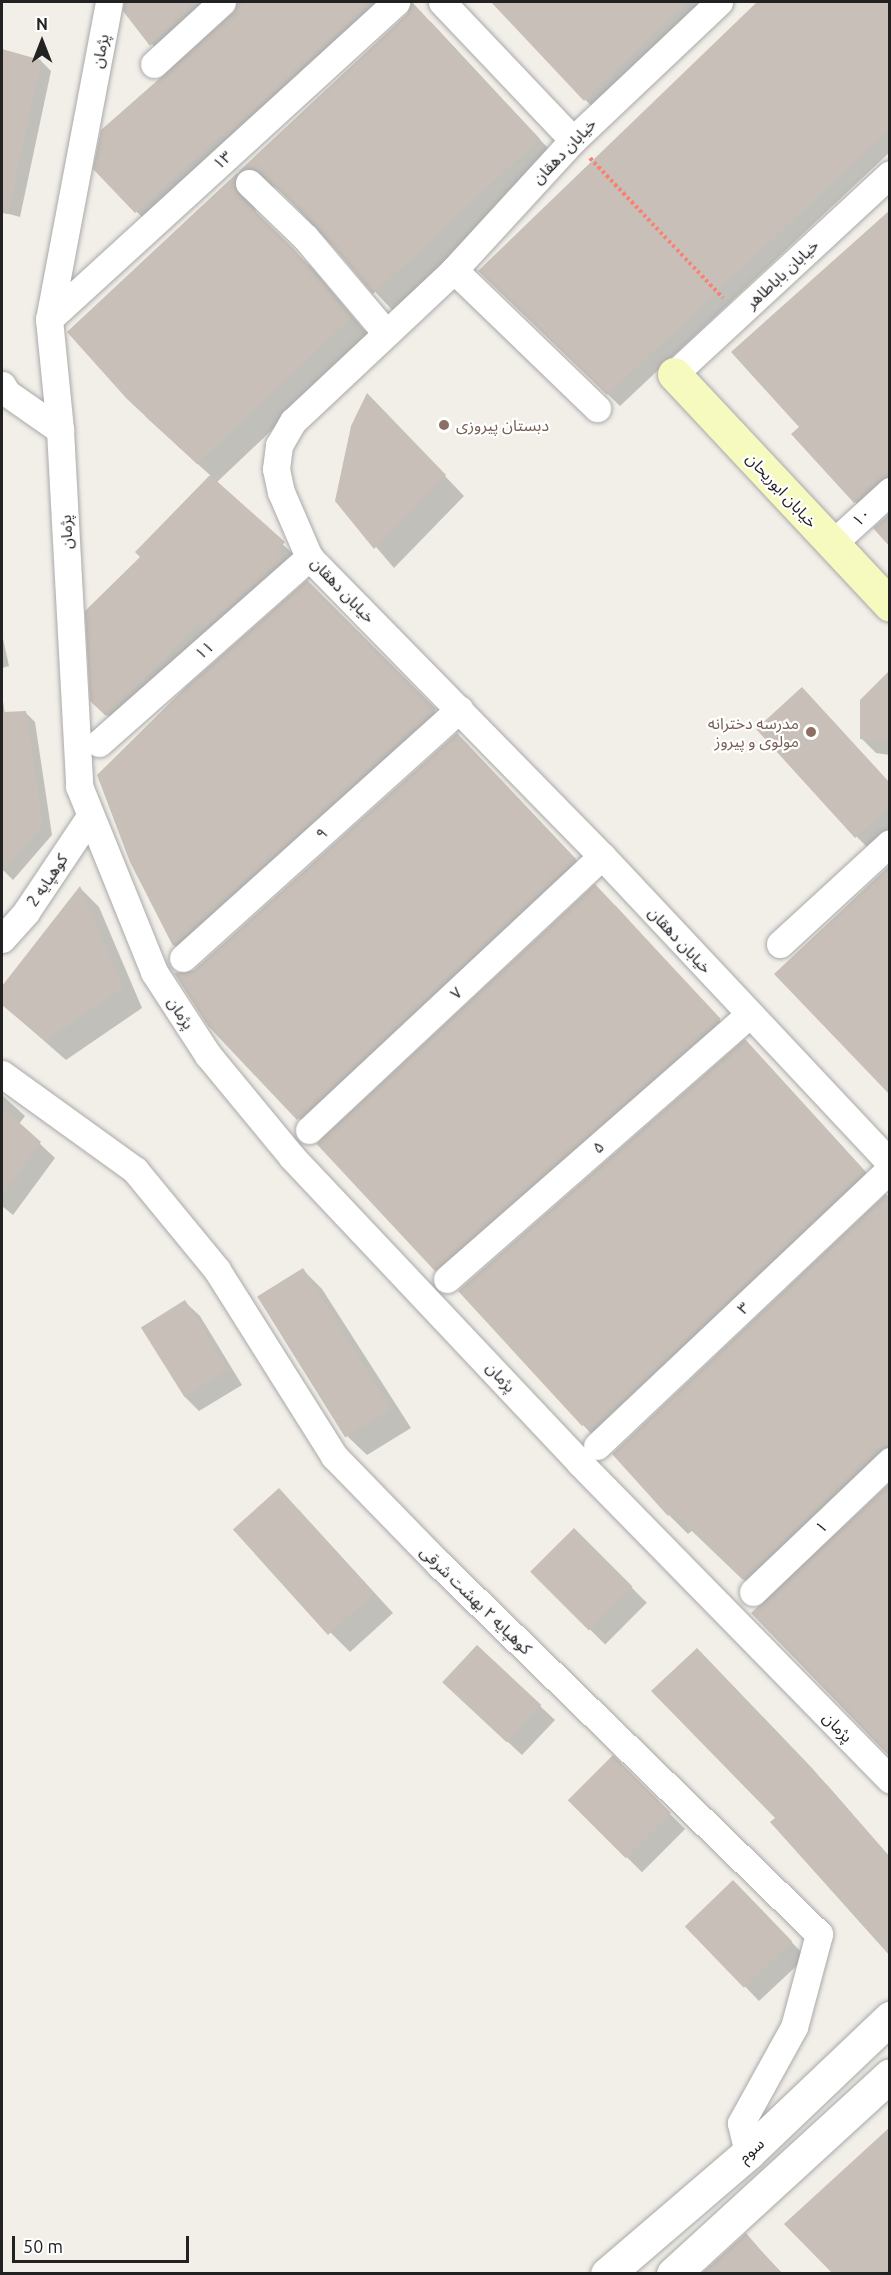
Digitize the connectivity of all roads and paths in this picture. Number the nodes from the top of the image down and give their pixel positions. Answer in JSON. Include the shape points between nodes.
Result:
{"nodes":[{"id":1,"x":109,"y":2,"type":"edge"},
{"id":2,"x":222,"y":2,"type":"edge"},
{"id":3,"x":396,"y":2,"type":"edge"},
{"id":4,"x":442,"y":2,"type":"edge"},
{"id":5,"x":719,"y":2,"type":"edge"},
{"id":6,"x":154,"y":64,"type":"dead end"},
{"id":7,"x":573,"y":140,"type":"junction"},
{"id":8,"x":890,"y":174,"type":"edge"},
{"id":9,"x":249,"y":183,"type":"dead end"},
{"id":10,"x":890,"y":198,"type":"edge"},
{"id":11,"x":454,"y":270,"type":"junction"},
{"id":12,"x":738,"y":315,"type":"junction"},
{"id":13,"x":49,"y":319,"type":"junction"},
{"id":14,"x":386,"y":333,"type":"junction"},
{"id":15,"x":679,"y":379,"type":"junction"},
{"id":16,"x":2,"y":385,"type":"edge"},
{"id":17,"x":597,"y":408,"type":"dead end"},
{"id":18,"x":60,"y":430,"type":"junction"},
{"id":19,"x":890,"y":490,"type":"edge"},
{"id":20,"x":832,"y":544,"type":"junction"},
{"id":21,"x":309,"y":557,"type":"junction"},
{"id":22,"x":890,"y":605,"type":"edge"},
{"id":23,"x":460,"y":709,"type":"junction"},
{"id":24,"x":99,"y":743,"type":"dead end"},
{"id":25,"x":89,"y":818,"type":"junction"},
{"id":26,"x":890,"y":843,"type":"edge"},
{"id":27,"x":602,"y":856,"type":"junction"},
{"id":28,"x":2,"y":939,"type":"edge"},
{"id":29,"x":780,"y":944,"type":"dead end"},
{"id":30,"x":183,"y":958,"type":"dead end"},
{"id":31,"x":749,"y":1015,"type":"junction"},
{"id":32,"x":2,"y":1074,"type":"edge"},
{"id":33,"x":309,"y":1130,"type":"dead end"},
{"id":34,"x":890,"y":1163,"type":"edge"},
{"id":35,"x":890,"y":1169,"type":"edge"},
{"id":36,"x":447,"y":1279,"type":"dead end"},
{"id":37,"x":597,"y":1446,"type":"dead end"},
{"id":38,"x":890,"y":1461,"type":"edge"},
{"id":39,"x":753,"y":1592,"type":"dead end"},
{"id":40,"x":888,"y":1776,"type":"edge"},
{"id":41,"x":890,"y":2018,"type":"edge"},
{"id":42,"x":890,"y":2075,"type":"edge"},
{"id":43,"x":748,"y":2153,"type":"junction"},
{"id":44,"x":607,"y":2274,"type":"edge"},
{"id":45,"x":673,"y":2274,"type":"edge"}],
"edges":[{"from":1,"to":13,"type":"street","name":"پژمان"},
{"from":2,"to":6,"type":"street"},
{"from":3,"to":13,"type":"street","name":"۱۳"},
{"from":4,"to":7,"type":"street"},
{"from":5,"to":7,"type":"street","name":"خیابان دهقان"},
{"from":7,"to":11,"type":"street","name":"خیابان دهقان"},
{"from":7,"to":12,"type":"path"},
{"from":8,"to":12,"type":"street","name":"خیابان باباطاهر"},
{"from":9,"to":14,"type":"street","via":[[305,237]]},
{"from":10,"to":15,"type":"street","name":"خیابان باباطاهر"},
{"from":11,"to":14,"type":"street","name":"خیابان دهقان"},
{"from":11,"to":17,"type":"street"},
{"from":12,"to":15,"type":"street","name":"خیابان باباطاهر"},
{"from":13,"to":18,"type":"street","name":"پژمان"},
{"from":14,"to":21,"type":"street","name":"خیابان دهقان","via":[[293,421],[279,445],[276,469],[281,492]]},
{"from":15,"to":20,"type":"main road","name":"خیابان ابوریحان"},
{"from":16,"to":18,"type":"street","via":[[7,393]]},
{"from":18,"to":25,"type":"street","name":"پژمان","via":[[79,786]]},
{"from":19,"to":20,"type":"street","name":"۱۰"},
{"from":20,"to":22,"type":"main road","name":"خیابان ابوریحان"},
{"from":21,"to":23,"type":"street","name":"خیابان دهقان"},
{"from":21,"to":24,"type":"street","name":"۱۱"},
{"from":23,"to":27,"type":"street","name":"خیابان دهقان"},
{"from":23,"to":30,"type":"street","name":"۹"},
{"from":25,"to":28,"type":"street","name":"کوهپایه 2","via":[[26,912]]},
{"from":25,"to":40,"type":"street","name":"پژمان","via":[[154,972],[208,1055],[292,1157],[580,1462]]},
{"from":26,"to":29,"type":"street"},
{"from":27,"to":31,"type":"street","name":"خیابان دهقان"},
{"from":27,"to":33,"type":"street","name":"۷"},
{"from":31,"to":34,"type":"street","name":"خیابان دهقان"},
{"from":31,"to":36,"type":"street","name":"۵"},
{"from":32,"to":43,"type":"street","name":"کوهپایه ۲ بهشت شرقی","via":[[135,1170],[217,1270],[334,1456],[440,1565],[819,1934],[794,2027],[741,2123]]},
{"from":35,"to":37,"type":"street","name":"۳"},
{"from":38,"to":39,"type":"street","name":"۱"},
{"from":41,"to":43,"type":"street","name":"سوم"},
{"from":42,"to":45,"type":"street"},
{"from":43,"to":44,"type":"street","name":"سوم"}]}
